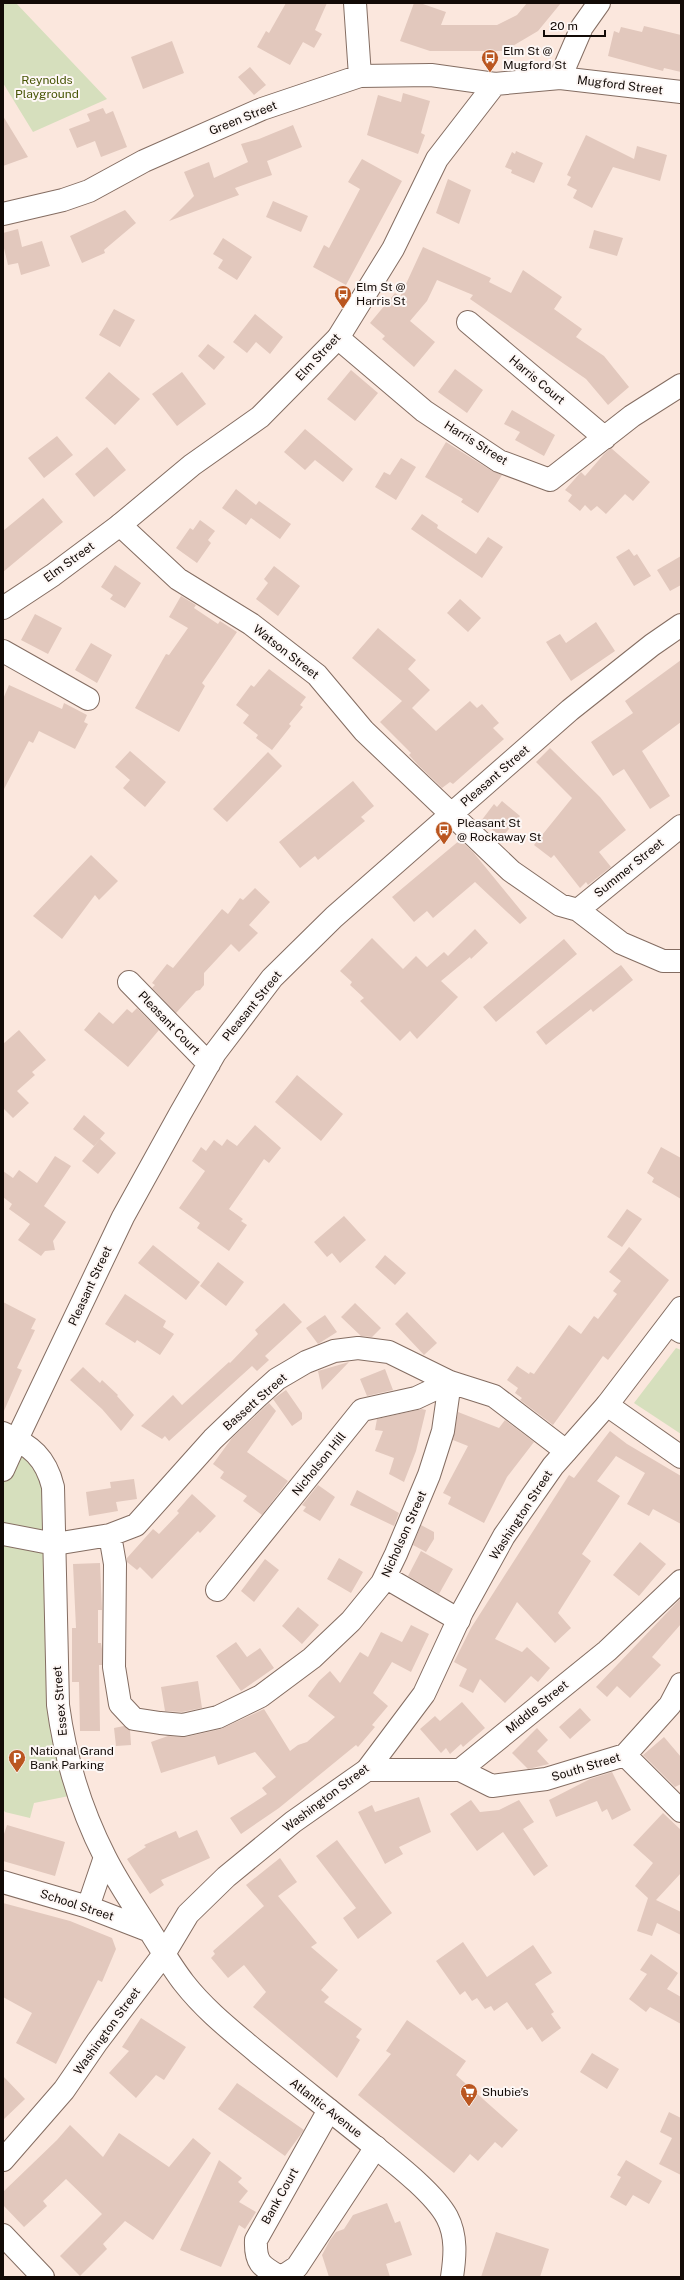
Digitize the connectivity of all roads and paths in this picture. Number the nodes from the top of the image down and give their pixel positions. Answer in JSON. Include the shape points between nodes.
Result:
{"nodes":[{"id":1,"x":356,"y":3,"type":"edge"},
{"id":2,"x":599,"y":3,"type":"edge"},
{"id":3,"x":360,"y":76,"type":"junction"},
{"id":4,"x":560,"y":78,"type":"junction"},
{"id":5,"x":495,"y":84,"type":"junction"},
{"id":6,"x":681,"y":92,"type":"edge"},
{"id":7,"x":3,"y":214,"type":"edge"},
{"id":8,"x":468,"y":322,"type":"dead end"},
{"id":9,"x":338,"y":338,"type":"junction"},
{"id":10,"x":681,"y":385,"type":"edge"},
{"id":11,"x":605,"y":438,"type":"junction"},
{"id":12,"x":120,"y":525,"type":"junction"},
{"id":13,"x":3,"y":608,"type":"edge"},
{"id":14,"x":681,"y":625,"type":"edge"},
{"id":15,"x":3,"y":650,"type":"edge"},
{"id":16,"x":88,"y":699,"type":"dead end"},
{"id":17,"x":452,"y":814,"type":"junction"},
{"id":18,"x":681,"y":826,"type":"edge"},
{"id":19,"x":578,"y":910,"type":"junction"},
{"id":20,"x":681,"y":961,"type":"edge"},
{"id":21,"x":129,"y":982,"type":"dead end"},
{"id":22,"x":209,"y":1064,"type":"junction"},
{"id":23,"x":677,"y":1322,"type":"edge"},
{"id":24,"x":450,"y":1382,"type":"junction"},
{"id":25,"x":607,"y":1405,"type":"junction"},
{"id":26,"x":10,"y":1436,"type":"edge"},
{"id":27,"x":566,"y":1451,"type":"junction"},
{"id":28,"x":681,"y":1458,"type":"edge"},
{"id":29,"x":3,"y":1470,"type":"edge"},
{"id":30,"x":3,"y":1534,"type":"edge"},
{"id":31,"x":110,"y":1535,"type":"junction"},
{"id":32,"x":56,"y":1544,"type":"junction"},
{"id":33,"x":385,"y":1577,"type":"junction"},
{"id":34,"x":681,"y":1581,"type":"edge"},
{"id":35,"x":217,"y":1590,"type":"dead end"},
{"id":36,"x":458,"y":1620,"type":"junction"},
{"id":37,"x":681,"y":1684,"type":"edge"},
{"id":38,"x":625,"y":1756,"type":"junction"},
{"id":39,"x":367,"y":1770,"type":"junction"},
{"id":40,"x":460,"y":1770,"type":"junction"},
{"id":41,"x":681,"y":1811,"type":"edge"},
{"id":42,"x":104,"y":1857,"type":"junction"},
{"id":43,"x":3,"y":1882,"type":"edge"},
{"id":44,"x":88,"y":1907,"type":"junction"},
{"id":45,"x":150,"y":1931,"type":"junction"},
{"id":46,"x":164,"y":1954,"type":"junction"},
{"id":47,"x":329,"y":2110,"type":"junction"},
{"id":48,"x":376,"y":2147,"type":"junction"},
{"id":49,"x":3,"y":2160,"type":"edge"},
{"id":50,"x":3,"y":2235,"type":"edge"},
{"id":51,"x":43,"y":2277,"type":"edge"},
{"id":52,"x":281,"y":2277,"type":"edge"},
{"id":53,"x":452,"y":2277,"type":"edge"}],
"edges":[{"from":1,"to":3,"type":"street"},
{"from":2,"to":4,"type":"street","via":[[582,27]]},
{"from":3,"to":5,"type":"street","name":"Green Street","via":[[431,75]]},
{"from":3,"to":7,"type":"street","name":"Green Street","via":[[262,109],[144,161],[89,191]]},
{"from":4,"to":5,"type":"street"},
{"from":4,"to":6,"type":"street","name":"Mugford Street"},
{"from":5,"to":9,"type":"street","name":"Elm Street","via":[[437,159],[393,249]]},
{"from":8,"to":11,"type":"street","name":"Harris Court"},
{"from":9,"to":11,"type":"street","name":"Harris Street","via":[[424,411],[499,461],[550,480]]},
{"from":9,"to":12,"type":"street","name":"Elm Street","via":[[260,417],[192,465]]},
{"from":10,"to":11,"type":"street","name":"Harris Street","via":[[632,416]]},
{"from":12,"to":13,"type":"street","name":"Elm Street"},
{"from":12,"to":17,"type":"street","name":"Watson Street","via":[[178,579],[251,624],[317,675],[364,731]]},
{"from":14,"to":17,"type":"street","name":"Pleasant Street","via":[[570,710]]},
{"from":15,"to":16,"type":"street"},
{"from":17,"to":19,"type":"street","name":"Watson Street","via":[[511,871],[560,905]]},
{"from":17,"to":22,"type":"street","name":"Pleasant Street","via":[[334,917],[272,978]]},
{"from":18,"to":19,"type":"street","name":"Summer Street"},
{"from":19,"to":20,"type":"street","via":[[621,943],[663,961]]},
{"from":21,"to":22,"type":"street","name":"Pleasant Court"},
{"from":22,"to":26,"type":"street","name":"Pleasant Street","via":[[123,1218]]},
{"from":23,"to":25,"type":"street","name":"Washington Street"},
{"from":24,"to":27,"type":"street","name":"Bassett Street","via":[[494,1396]]},
{"from":24,"to":31,"type":"street","name":"Bassett Street","via":[[389,1352],[358,1348],[334,1351],[306,1362],[277,1379],[238,1414],[136,1524]]},
{"from":24,"to":33,"type":"street","name":"Nicholson Street","via":[[443,1431],[429,1475]]},
{"from":24,"to":35,"type":"street","name":"Nicholson Hill","via":[[416,1398],[362,1410]]},
{"from":25,"to":27,"type":"street","name":"Washington Street"},
{"from":25,"to":28,"type":"street"},
{"from":26,"to":29,"type":"street","name":"Pleasant Street"},
{"from":26,"to":32,"type":"street","name":"Essex Street","via":[[35,1452],[49,1471],[53,1487]]},
{"from":27,"to":36,"type":"street","name":"Washington Street","via":[[504,1536]]},
{"from":30,"to":32,"type":"street","name":"Bassett Street"},
{"from":31,"to":32,"type":"street","name":"Bassett Street"},
{"from":31,"to":33,"type":"street","name":"Nicholson Street","via":[[115,1564],[114,1667],[120,1704],[134,1719],[160,1723],[183,1725],[218,1716],[261,1696],[312,1658],[351,1621]]},
{"from":32,"to":42,"type":"street","name":"Essex Street","via":[[56,1650],[61,1728],[82,1802]]},
{"from":33,"to":36,"type":"street"},
{"from":34,"to":40,"type":"street","name":"Middle Street","via":[[607,1650]]},
{"from":36,"to":39,"type":"street","name":"Washington Street","via":[[424,1694]]},
{"from":37,"to":38,"type":"street","name":"South Street","via":[[670,1705]]},
{"from":38,"to":40,"type":"street","name":"South Street","via":[[546,1779],[492,1786]]},
{"from":38,"to":41,"type":"street"},
{"from":39,"to":40,"type":"street"},
{"from":39,"to":46,"type":"street","name":"Washington Street","via":[[293,1822],[226,1876],[188,1914]]},
{"from":42,"to":44,"type":"street"},
{"from":42,"to":45,"type":"street","name":"Essex Street"},
{"from":43,"to":44,"type":"street","name":"School Street"},
{"from":44,"to":45,"type":"street","name":"School Street"},
{"from":45,"to":46,"type":"street","name":"Essex Street"},
{"from":46,"to":47,"type":"street","name":"Atlantic Avenue","via":[[185,1984],[214,2015]]},
{"from":46,"to":49,"type":"street","name":"Washington Street","via":[[96,2042],[64,2090]]},
{"from":47,"to":48,"type":"street","name":"Atlantic Avenue"},
{"from":47,"to":52,"type":"street","name":"Bank Court","via":[[256,2240],[255,2256],[264,2268]]},
{"from":48,"to":52,"type":"street","name":"Bank Court","via":[[297,2268]]},
{"from":48,"to":53,"type":"street","name":"Atlantic Avenue","via":[[432,2198],[447,2217],[453,2234],[455,2257]]},
{"from":50,"to":51,"type":"street"}]}
